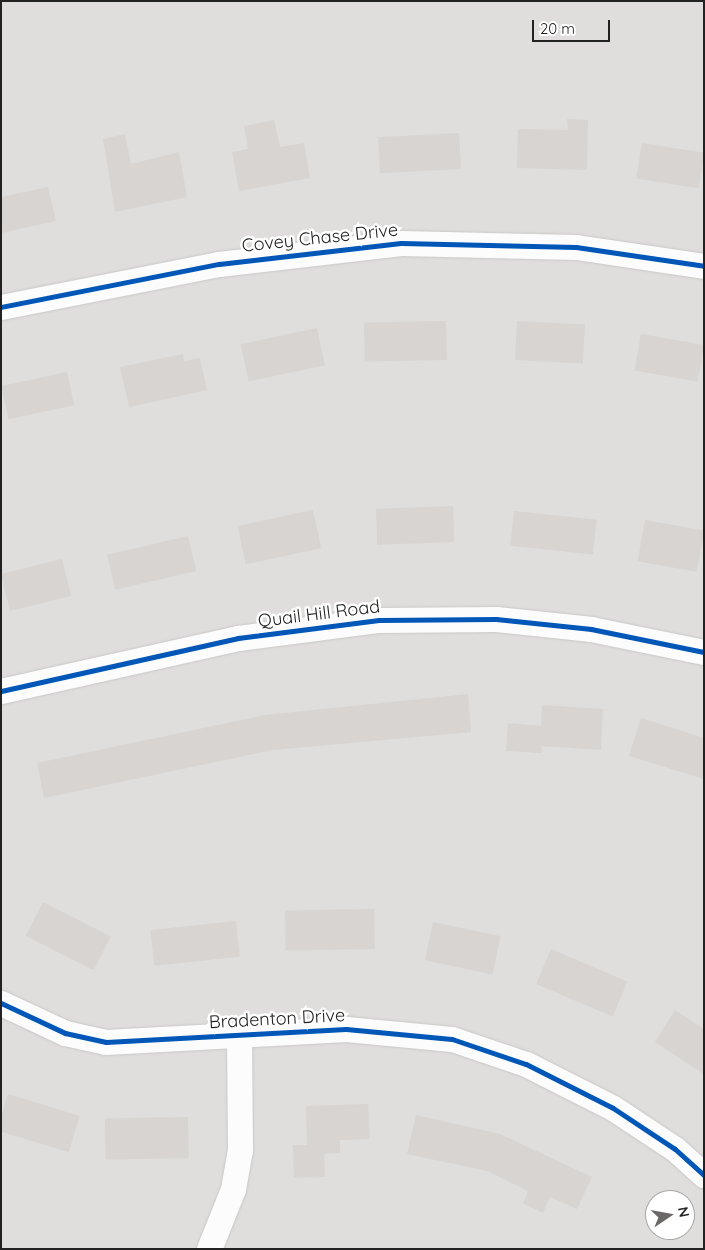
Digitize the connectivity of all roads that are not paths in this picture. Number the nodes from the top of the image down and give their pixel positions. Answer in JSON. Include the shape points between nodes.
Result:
{"nodes":[{"id":1,"x":704,"y":266,"type":"edge"},
{"id":2,"x":1,"y":307,"type":"edge"},
{"id":3,"x":704,"y":652,"type":"edge"},
{"id":4,"x":1,"y":691,"type":"edge"},
{"id":5,"x":1,"y":1003,"type":"edge"},
{"id":6,"x":239,"y":1033,"type":"junction"},
{"id":7,"x":704,"y":1175,"type":"edge"},
{"id":8,"x":209,"y":1249,"type":"edge"}],
"edges":[{"from":1,"to":2,"type":"street","name":"Covey Chase Drive","via":[[576,247],[401,243],[219,264]]},
{"from":3,"to":4,"type":"street","name":"Quail Hill Road","via":[[591,629],[496,619],[379,620],[238,638]]},
{"from":5,"to":6,"type":"street","name":"Bradenton Drive","via":[[65,1033],[106,1042]]},
{"from":6,"to":7,"type":"street","name":"Bradenton Drive","via":[[346,1029],[452,1039],[526,1064],[613,1108],[675,1149]]},
{"from":6,"to":8,"type":"street","via":[[240,1151],[233,1189]]}]}
